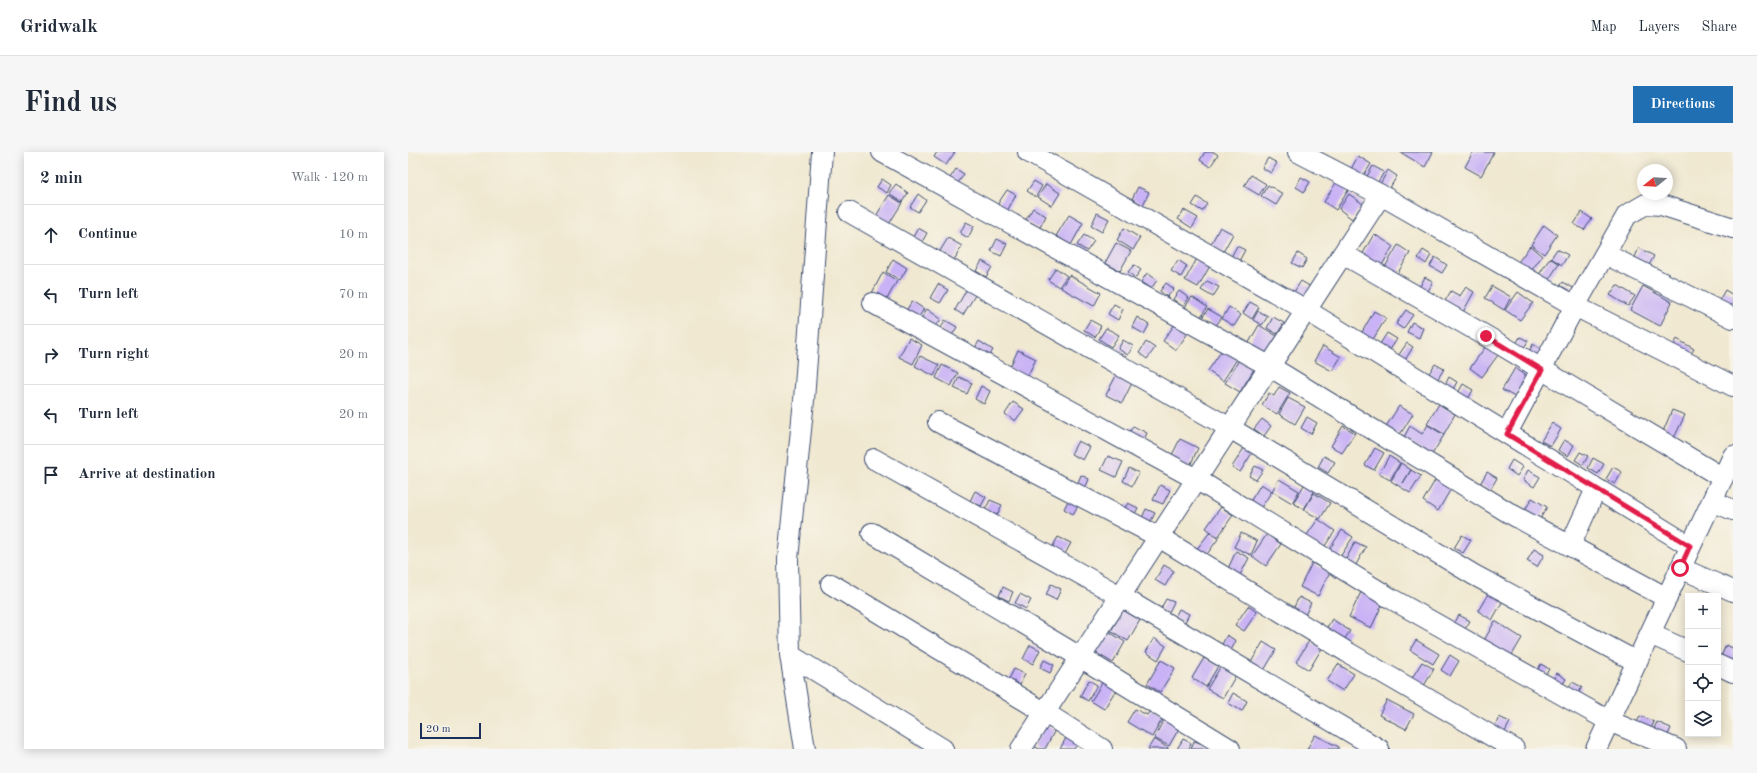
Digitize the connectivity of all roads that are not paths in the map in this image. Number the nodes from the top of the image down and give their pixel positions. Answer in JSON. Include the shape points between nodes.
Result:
{"nodes":[{"id":1,"x":822,"y":152,"type":"edge"},
{"id":2,"x":882,"y":152,"type":"edge"},
{"id":3,"x":1028,"y":152,"type":"edge"},
{"id":4,"x":1298,"y":152,"type":"edge"},
{"id":5,"x":1381,"y":195,"type":"junction"},
{"id":6,"x":849,"y":212,"type":"dead end"},
{"id":7,"x":1733,"y":228,"type":"edge"},
{"id":8,"x":1343,"y":254,"type":"junction"},
{"id":9,"x":1604,"y":254,"type":"junction"},
{"id":10,"x":873,"y":303,"type":"dead end"},
{"id":11,"x":1575,"y":306,"type":"junction"},
{"id":12,"x":1306,"y":310,"type":"junction"},
{"id":13,"x":1733,"y":318,"type":"edge"},
{"id":14,"x":1269,"y":366,"type":"junction"},
{"id":15,"x":1542,"y":370,"type":"junction"},
{"id":16,"x":1733,"y":386,"type":"edge"},
{"id":17,"x":938,"y":422,"type":"dead end"},
{"id":18,"x":1230,"y":428,"type":"junction"},
{"id":19,"x":1507,"y":434,"type":"junction"},
{"id":20,"x":1733,"y":456,"type":"edge"},
{"id":21,"x":874,"y":459,"type":"dead end"},
{"id":22,"x":1723,"y":478,"type":"junction"},
{"id":23,"x":1196,"y":479,"type":"junction"},
{"id":24,"x":1596,"y":489,"type":"junction"},
{"id":25,"x":1712,"y":501,"type":"junction"},
{"id":26,"x":1733,"y":510,"type":"edge"},
{"id":27,"x":872,"y":533,"type":"dead end"},
{"id":28,"x":1159,"y":537,"type":"junction"},
{"id":29,"x":1570,"y":546,"type":"junction"},
{"id":30,"x":1690,"y":546,"type":"junction"},
{"id":31,"x":1680,"y":568,"type":"junction"},
{"id":32,"x":831,"y":584,"type":"dead end"},
{"id":33,"x":1733,"y":591,"type":"edge"},
{"id":34,"x":1120,"y":596,"type":"junction"},
{"id":35,"x":1667,"y":598,"type":"junction"},
{"id":36,"x":1650,"y":634,"type":"junction"},
{"id":37,"x":1685,"y":650,"type":"edge"},
{"id":38,"x":790,"y":655,"type":"junction"},
{"id":39,"x":1080,"y":657,"type":"junction"},
{"id":40,"x":1637,"y":662,"type":"junction"},
{"id":41,"x":1721,"y":666,"type":"edge"},
{"id":42,"x":1733,"y":672,"type":"edge"},
{"id":43,"x":1044,"y":712,"type":"junction"},
{"id":44,"x":1609,"y":721,"type":"junction"},
{"id":45,"x":805,"y":749,"type":"edge"},
{"id":46,"x":943,"y":749,"type":"edge"},
{"id":47,"x":1021,"y":749,"type":"edge"},
{"id":48,"x":1102,"y":749,"type":"edge"},
{"id":49,"x":1230,"y":749,"type":"edge"},
{"id":50,"x":1379,"y":749,"type":"edge"},
{"id":51,"x":1514,"y":749,"type":"edge"},
{"id":52,"x":1596,"y":749,"type":"edge"},
{"id":53,"x":1676,"y":749,"type":"edge"}],
"edges":[{"from":1,"to":38,"type":"street","via":[[804,400],[788,559]]},
{"from":2,"to":14,"type":"street"},
{"from":3,"to":12,"type":"street"},
{"from":4,"to":5,"type":"street"},
{"from":5,"to":8,"type":"street"},
{"from":5,"to":11,"type":"street"},
{"from":6,"to":18,"type":"street"},
{"from":7,"to":9,"type":"street","via":[[1661,205],[1646,204],[1626,215]]},
{"from":8,"to":12,"type":"street"},
{"from":8,"to":15,"type":"street"},
{"from":9,"to":11,"type":"street"},
{"from":9,"to":13,"type":"street"},
{"from":10,"to":23,"type":"street"},
{"from":11,"to":15,"type":"street"},
{"from":11,"to":16,"type":"street"},
{"from":12,"to":14,"type":"street"},
{"from":12,"to":19,"type":"street"},
{"from":14,"to":18,"type":"street"},
{"from":14,"to":29,"type":"street","via":[[1511,514]]},
{"from":15,"to":19,"type":"street"},
{"from":15,"to":22,"type":"street"},
{"from":17,"to":28,"type":"street"},
{"from":18,"to":23,"type":"street"},
{"from":18,"to":40,"type":"street","via":[[1474,575]]},
{"from":19,"to":24,"type":"street"},
{"from":20,"to":22,"type":"street"},
{"from":21,"to":34,"type":"street"},
{"from":22,"to":25,"type":"street"},
{"from":23,"to":28,"type":"street"},
{"from":23,"to":44,"type":"street","via":[[1390,598]]},
{"from":24,"to":29,"type":"street"},
{"from":24,"to":30,"type":"street"},
{"from":25,"to":26,"type":"street"},
{"from":25,"to":30,"type":"street"},
{"from":27,"to":39,"type":"street"},
{"from":28,"to":34,"type":"street"},
{"from":28,"to":51,"type":"street","via":[[1347,652]]},
{"from":29,"to":35,"type":"street"},
{"from":30,"to":31,"type":"street"},
{"from":31,"to":33,"type":"street"},
{"from":31,"to":35,"type":"street"},
{"from":32,"to":43,"type":"street"},
{"from":34,"to":39,"type":"street"},
{"from":34,"to":50,"type":"street"},
{"from":35,"to":36,"type":"street"},
{"from":36,"to":37,"type":"street"},
{"from":36,"to":40,"type":"street"},
{"from":38,"to":45,"type":"street"},
{"from":38,"to":46,"type":"street"},
{"from":39,"to":43,"type":"street"},
{"from":39,"to":49,"type":"street"},
{"from":40,"to":44,"type":"street"},
{"from":41,"to":42,"type":"street"},
{"from":43,"to":47,"type":"street"},
{"from":43,"to":48,"type":"street"},
{"from":44,"to":52,"type":"street"},
{"from":44,"to":53,"type":"street"}]}
